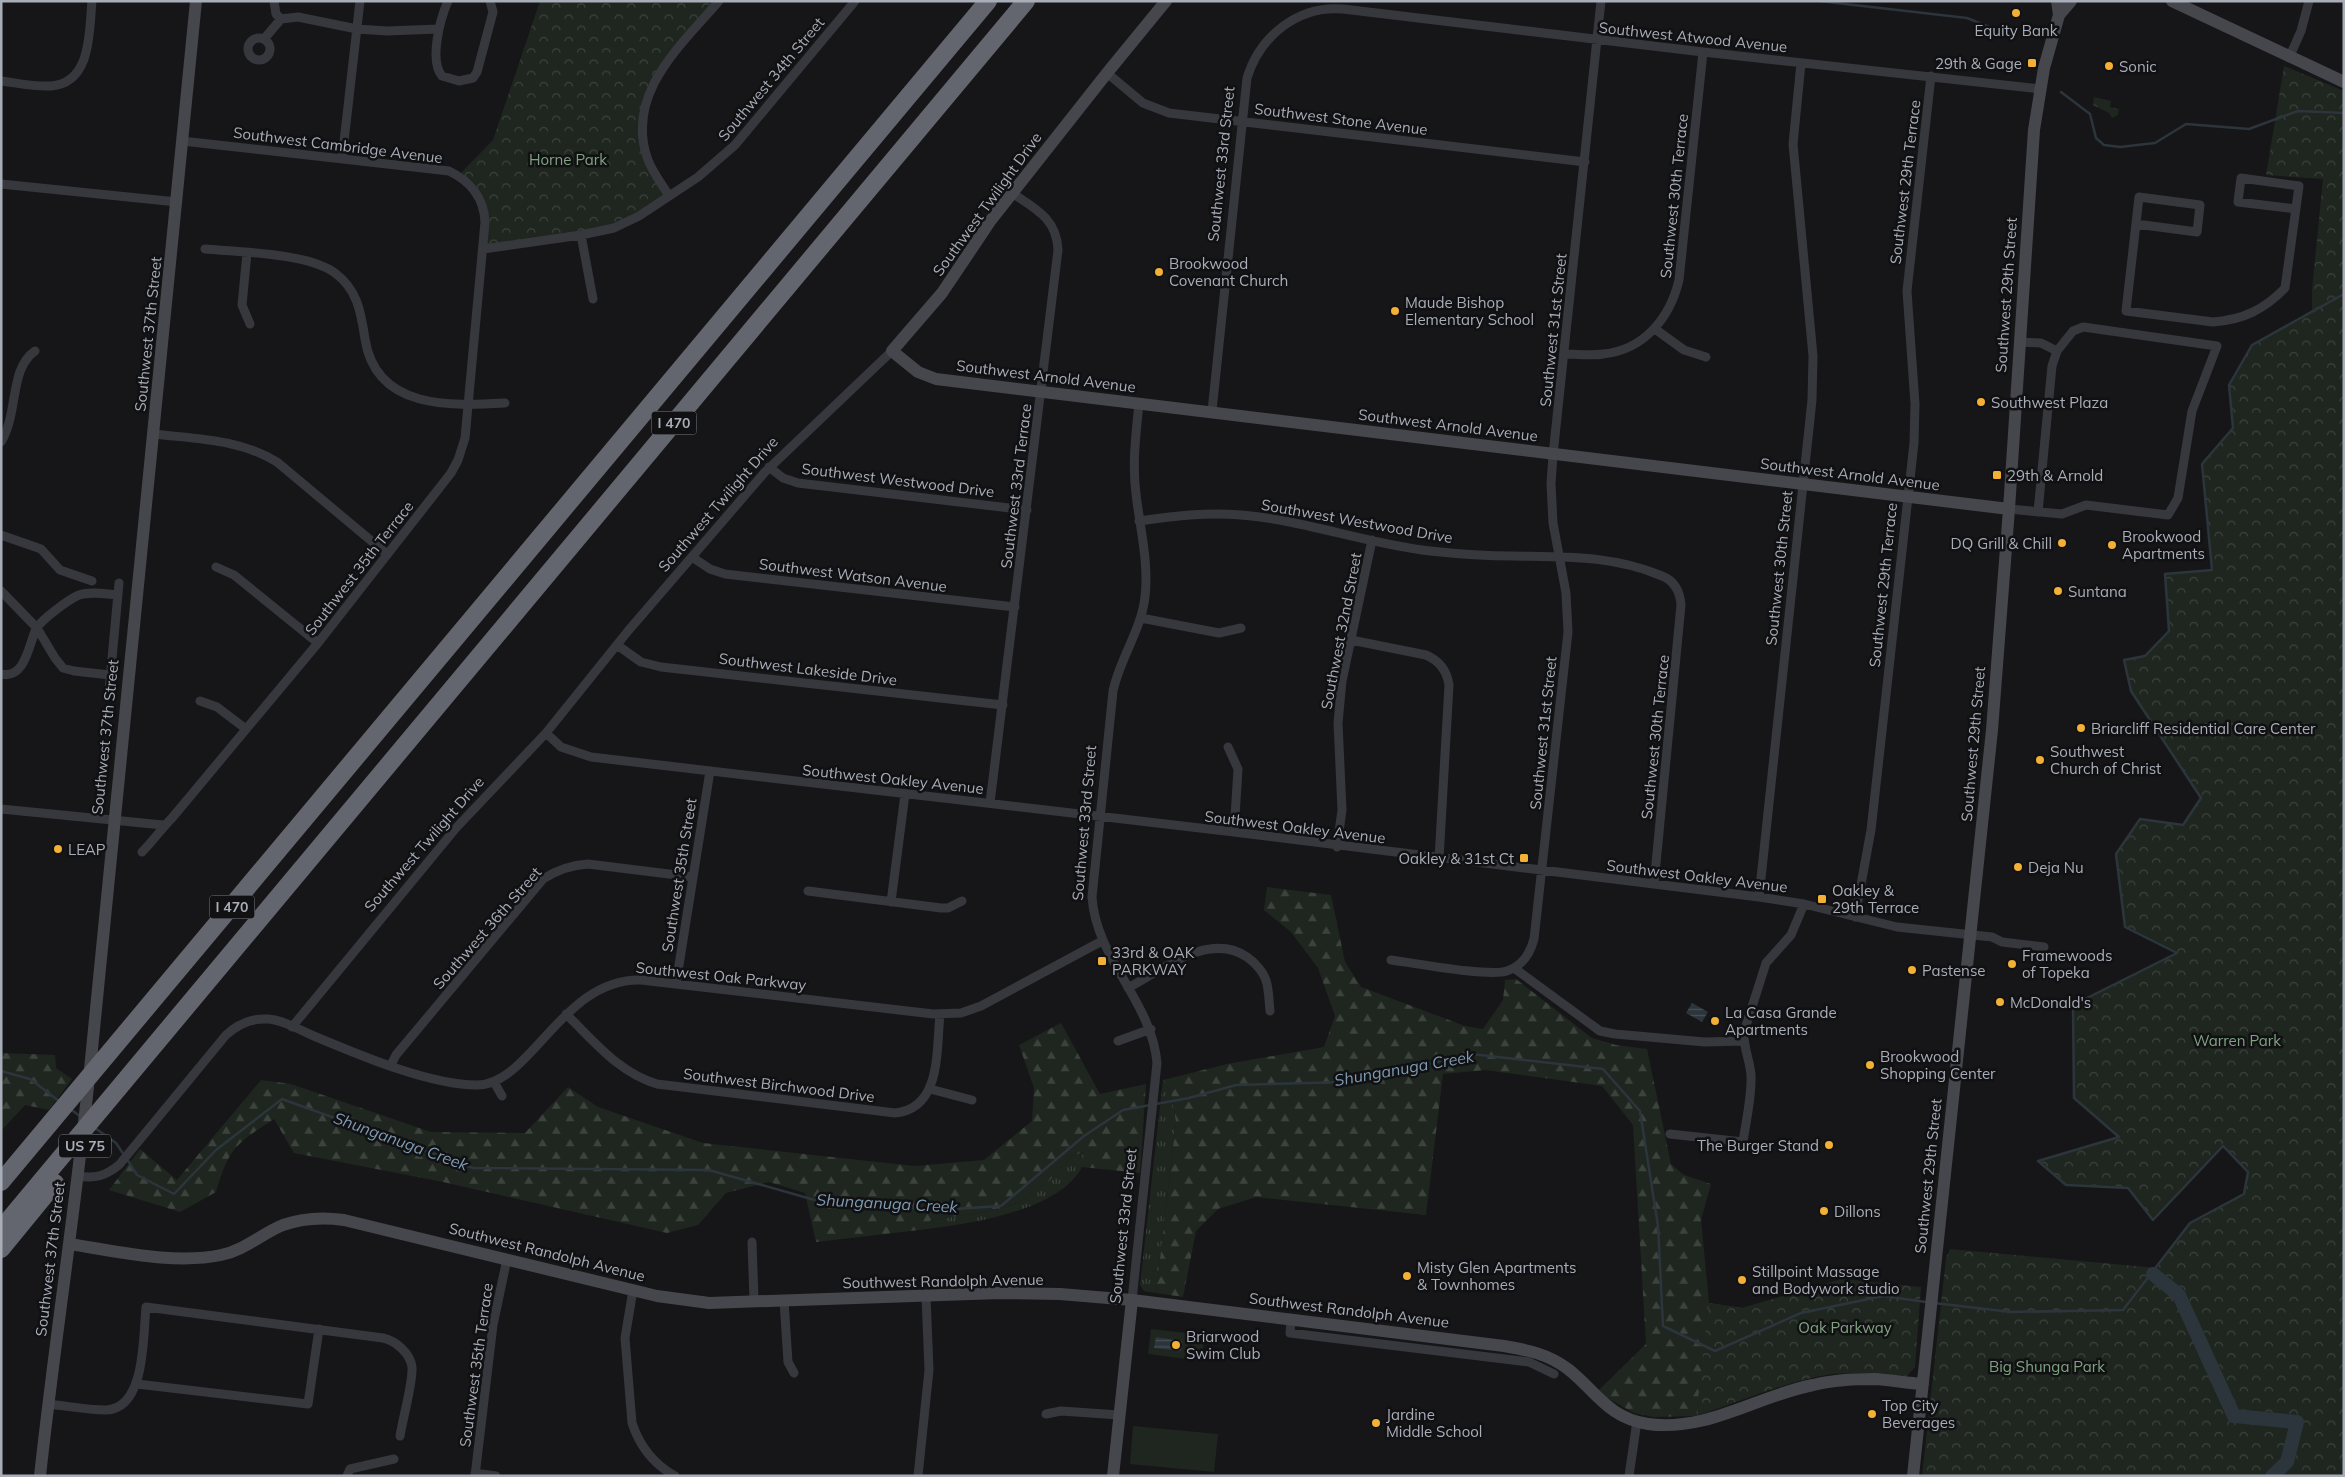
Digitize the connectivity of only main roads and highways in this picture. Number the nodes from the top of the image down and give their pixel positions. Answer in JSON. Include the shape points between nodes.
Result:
{"nodes":[{"id":1,"x":988,"y":1,"type":"edge"},
{"id":2,"x":1026,"y":1,"type":"edge"},
{"id":3,"x":1,"y":1182,"type":"edge"},
{"id":4,"x":36,"y":1200,"type":"junction"},
{"id":5,"x":1,"y":1229,"type":"edge"},
{"id":6,"x":1,"y":1249,"type":"edge"},
{"id":7,"x":1,"y":1259,"type":"edge"}],
"edges":[{"from":1,"to":3,"type":"highway","number":"I 470"},
{"from":2,"to":4,"type":"highway","number":"I 470","via":[[192,1000]]},
{"from":4,"to":5,"type":"highway","number":"I 470"},
{"from":4,"to":6,"type":"highway"},
{"from":4,"to":7,"type":"highway"}]}
